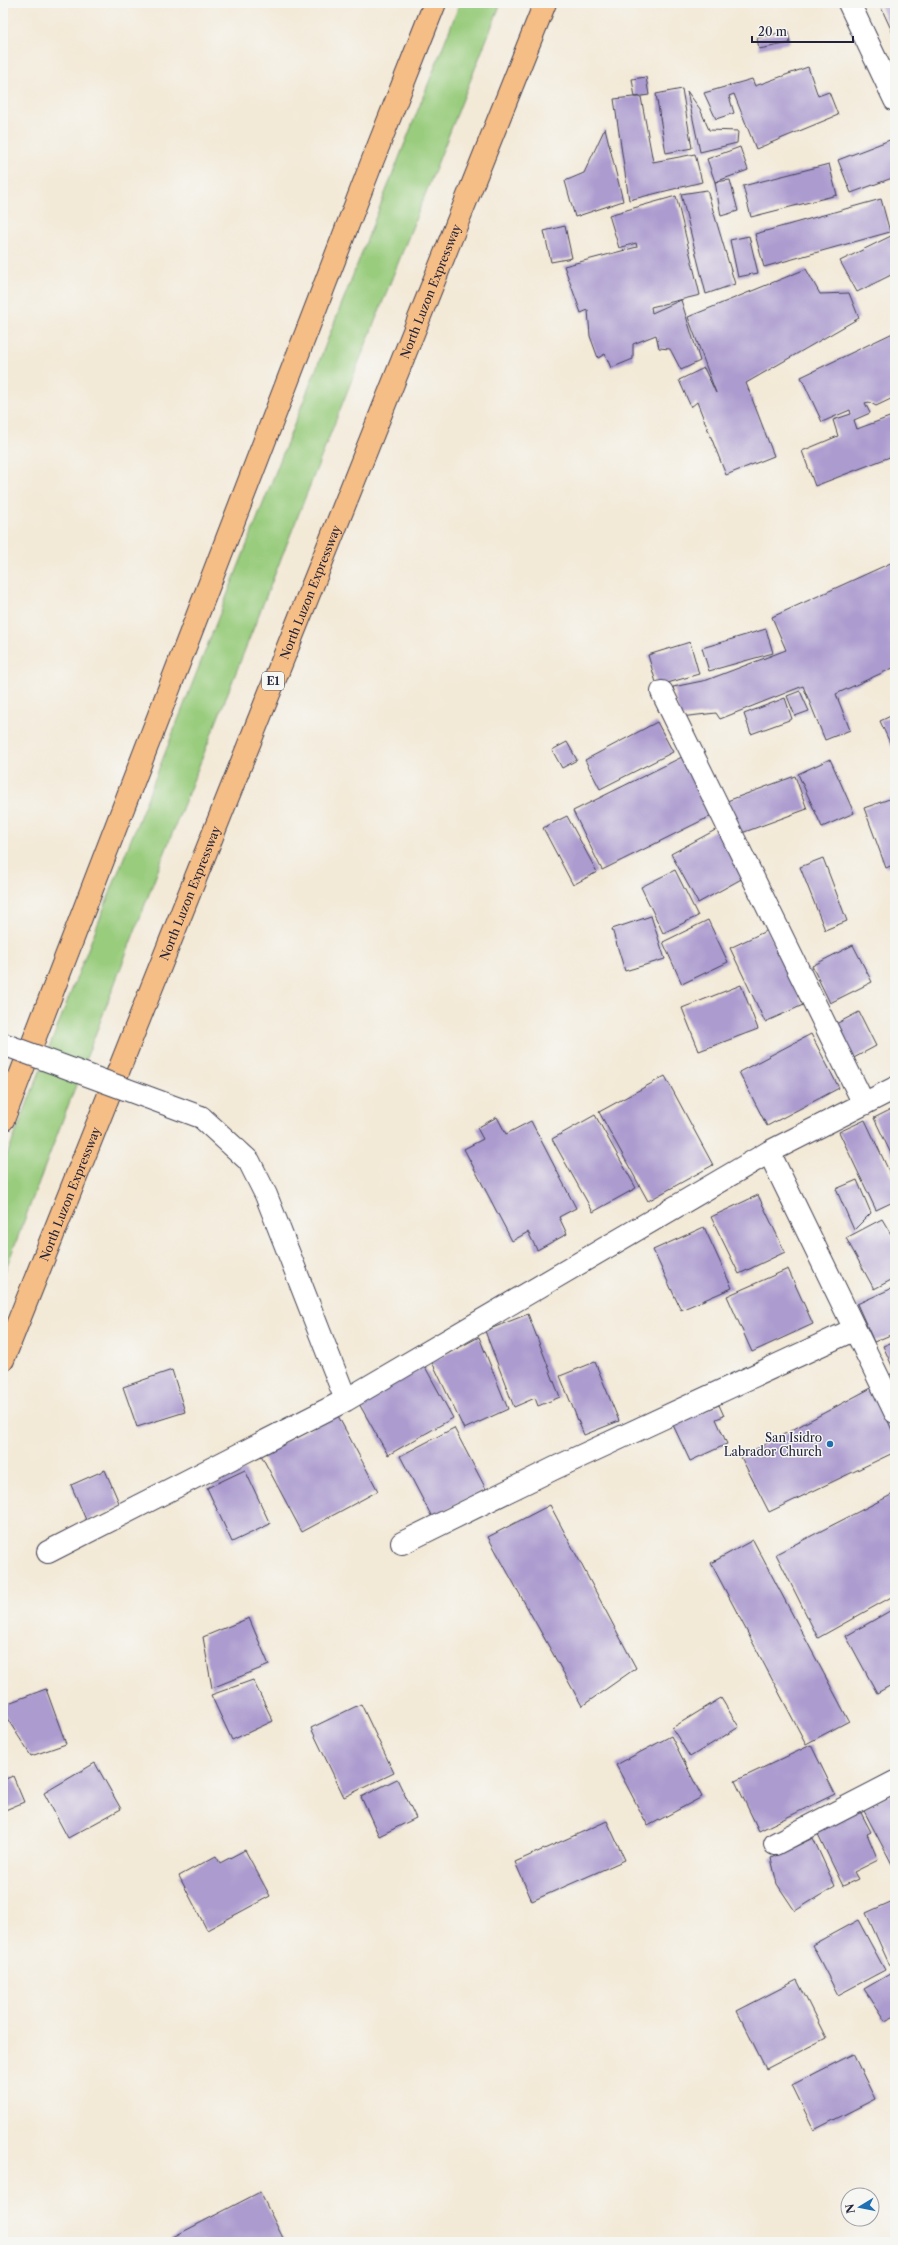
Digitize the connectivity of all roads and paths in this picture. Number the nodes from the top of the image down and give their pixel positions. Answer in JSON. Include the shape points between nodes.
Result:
{"nodes":[{"id":1,"x":435,"y":3,"type":"edge"},
{"id":2,"x":545,"y":3,"type":"edge"},
{"id":3,"x":849,"y":3,"type":"edge"},
{"id":4,"x":895,"y":100,"type":"edge"},
{"id":5,"x":662,"y":692,"type":"dead end"},
{"id":6,"x":3,"y":1044,"type":"edge"},
{"id":7,"x":895,"y":1088,"type":"edge"},
{"id":8,"x":864,"y":1104,"type":"junction"},
{"id":9,"x":3,"y":1120,"type":"edge"},
{"id":10,"x":769,"y":1152,"type":"junction"},
{"id":11,"x":855,"y":1329,"type":"junction"},
{"id":12,"x":3,"y":1360,"type":"edge"},
{"id":13,"x":346,"y":1400,"type":"junction"},
{"id":14,"x":895,"y":1412,"type":"edge"},
{"id":15,"x":402,"y":1543,"type":"dead end"},
{"id":16,"x":48,"y":1552,"type":"dead end"},
{"id":17,"x":895,"y":1782,"type":"edge"},
{"id":18,"x":775,"y":1844,"type":"dead end"}],
"edges":[{"from":1,"to":9,"type":"highway"},
{"from":2,"to":12,"type":"highway","name":"North Luzon Expressway","number":"E1"},
{"from":3,"to":4,"type":"street"},
{"from":5,"to":8,"type":"street"},
{"from":6,"to":13,"type":"street","bridge":true,"via":[[201,1117],[249,1161],[266,1195]]},
{"from":7,"to":8,"type":"street"},
{"from":8,"to":10,"type":"street"},
{"from":10,"to":11,"type":"street"},
{"from":10,"to":13,"type":"street"},
{"from":11,"to":14,"type":"street"},
{"from":11,"to":15,"type":"street","via":[[555,1468]]},
{"from":13,"to":16,"type":"street"},
{"from":17,"to":18,"type":"street"}]}
